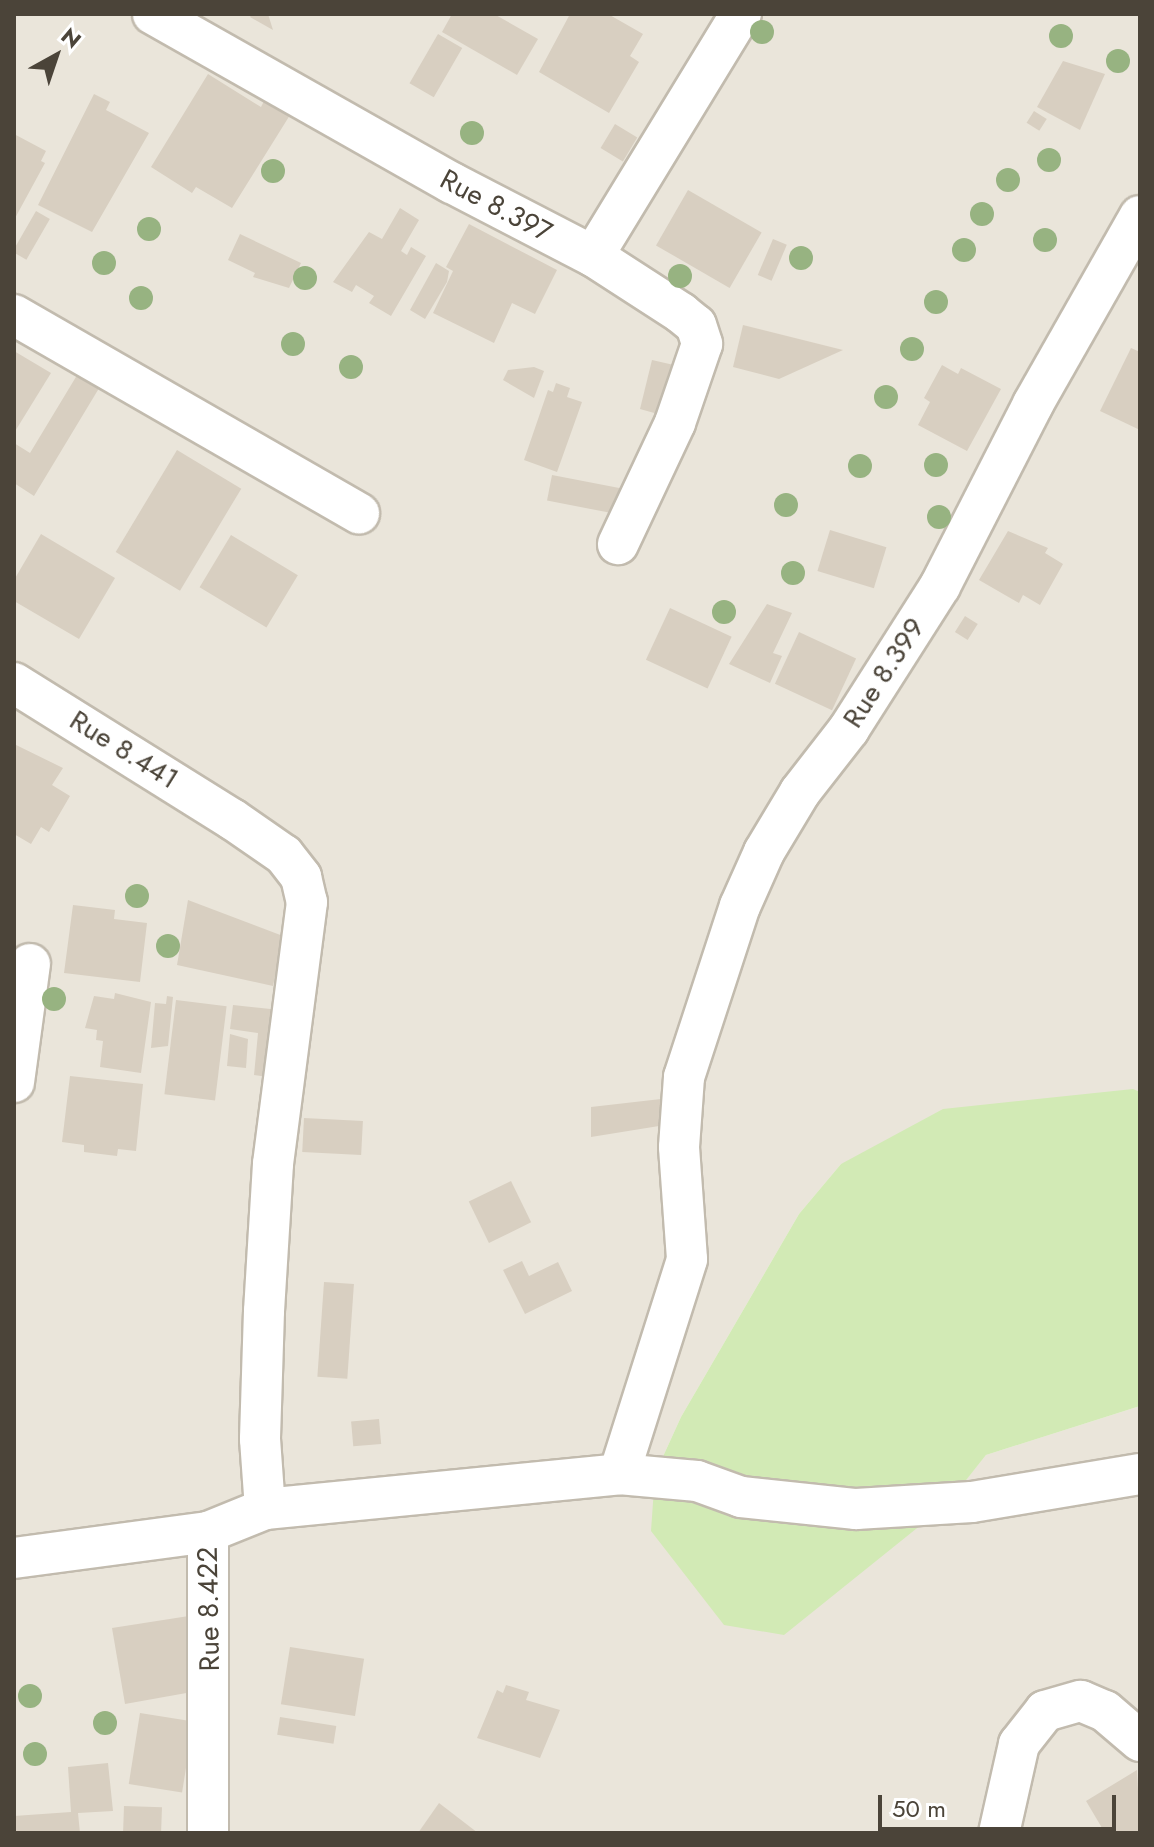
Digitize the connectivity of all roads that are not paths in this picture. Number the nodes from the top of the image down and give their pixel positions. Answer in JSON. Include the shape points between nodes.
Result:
{"nodes":[{"id":1,"x":153,"y":14,"type":"edge"},
{"id":2,"x":741,"y":14,"type":"edge"},
{"id":3,"x":1140,"y":216,"type":"edge"},
{"id":4,"x":593,"y":256,"type":"junction"},
{"id":5,"x":14,"y":315,"type":"edge"},
{"id":6,"x":359,"y":513,"type":"dead end"},
{"id":7,"x":618,"y":544,"type":"dead end"},
{"id":8,"x":14,"y":683,"type":"edge"},
{"id":9,"x":30,"y":964,"type":"dead end"},
{"id":10,"x":14,"y":1082,"type":"edge"},
{"id":11,"x":619,"y":1474,"type":"junction"},
{"id":12,"x":1140,"y":1474,"type":"edge"},
{"id":13,"x":265,"y":1509,"type":"junction"},
{"id":14,"x":208,"y":1532,"type":"junction"},
{"id":15,"x":14,"y":1558,"type":"edge"},
{"id":16,"x":1140,"y":1741,"type":"edge"},
{"id":17,"x":208,"y":1833,"type":"edge"},
{"id":18,"x":999,"y":1833,"type":"edge"}],
"edges":[{"from":1,"to":4,"type":"street","name":"Rue 8.397"},
{"from":2,"to":4,"type":"street"},
{"from":3,"to":11,"type":"street","name":"Rue 8.399","via":[[1033,404],[940,586],[764,852],[693,1036],[679,1113],[687,1259]]},
{"from":4,"to":7,"type":"street","name":"Rue 8.397","via":[[696,325],[702,344],[675,423]]},
{"from":5,"to":6,"type":"street"},
{"from":8,"to":13,"type":"street","name":"Rue 8.441","via":[[232,819],[284,855],[301,877],[307,902],[273,1164],[261,1367]]},
{"from":9,"to":10,"type":"street"},
{"from":11,"to":12,"type":"street","via":[[697,1481],[741,1497],[856,1509],[972,1502]]},
{"from":11,"to":13,"type":"street"},
{"from":13,"to":14,"type":"street"},
{"from":14,"to":15,"type":"street","name":"Rue 8.422"},
{"from":14,"to":17,"type":"street","name":"Rue 8.422"},
{"from":16,"to":18,"type":"street","via":[[1105,1711],[1081,1701],[1045,1711],[1019,1744]]}]}
